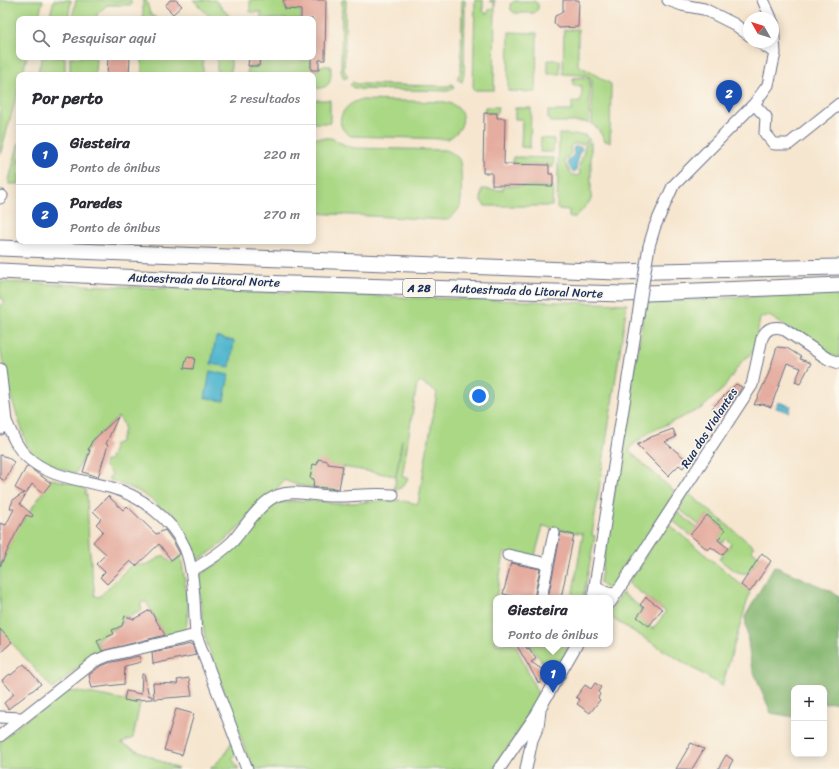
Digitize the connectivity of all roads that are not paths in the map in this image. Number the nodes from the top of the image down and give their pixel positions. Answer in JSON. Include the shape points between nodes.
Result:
{"nodes":[{"id":1,"x":668,"y":0,"type":"edge"},
{"id":2,"x":763,"y":0,"type":"edge"},
{"id":3,"x":768,"y":12,"type":"edge"},
{"id":4,"x":743,"y":30,"type":"edge"},
{"id":5,"x":768,"y":48,"type":"edge"},
{"id":6,"x":775,"y":48,"type":"edge"},
{"id":7,"x":775,"y":53,"type":"junction"},
{"id":8,"x":754,"y":104,"type":"junction"},
{"id":9,"x":839,"y":104,"type":"edge"},
{"id":10,"x":0,"y":248,"type":"edge"},
{"id":11,"x":839,"y":267,"type":"edge"},
{"id":12,"x":0,"y":271,"type":"edge"},
{"id":13,"x":839,"y":285,"type":"edge"},
{"id":14,"x":839,"y":362,"type":"edge"},
{"id":15,"x":0,"y":369,"type":"edge"},
{"id":16,"x":3,"y":425,"type":"edge"},
{"id":17,"x":393,"y":494,"type":"dead end"},
{"id":18,"x":554,"y":533,"type":"dead end"},
{"id":19,"x":508,"y":555,"type":"dead end"},
{"id":20,"x":548,"y":564,"type":"junction"},
{"id":21,"x":191,"y":571,"type":"junction"},
{"id":22,"x":596,"y":584,"type":"junction"},
{"id":23,"x":542,"y":595,"type":"edge"},
{"id":24,"x":594,"y":595,"type":"edge"},
{"id":25,"x":612,"y":595,"type":"edge"},
{"id":26,"x":613,"y":598,"type":"edge"},
{"id":27,"x":196,"y":635,"type":"junction"},
{"id":28,"x":575,"y":647,"type":"edge"},
{"id":29,"x":540,"y":707,"type":"junction"},
{"id":30,"x":0,"y":717,"type":"edge"},
{"id":31,"x":21,"y":718,"type":"junction"},
{"id":32,"x":524,"y":732,"type":"junction"},
{"id":33,"x":0,"y":736,"type":"edge"},
{"id":34,"x":517,"y":742,"type":"junction"},
{"id":35,"x":531,"y":744,"type":"junction"},
{"id":36,"x":527,"y":766,"type":"edge"},
{"id":37,"x":247,"y":769,"type":"edge"},
{"id":38,"x":499,"y":769,"type":"edge"}],
"edges":[{"from":1,"to":4,"type":"street","via":[[704,9]]},
{"from":2,"to":3,"type":"street"},
{"from":5,"to":7,"type":"street"},
{"from":6,"to":7,"type":"street"},
{"from":7,"to":8,"type":"street","via":[[768,85]]},
{"from":8,"to":9,"type":"street","via":[[766,117],[766,133],[774,144],[789,144]]},
{"from":8,"to":22,"type":"street","bridge":true,"via":[[673,186],[655,226],[649,246]]},
{"from":10,"to":11,"type":"highway","name":"Autoestrada do Litoral Norte","number":"A 28","via":[[616,272]]},
{"from":12,"to":13,"type":"highway","name":"Autoestrada do Litoral Norte","number":"A 28","via":[[231,282],[623,294]]},
{"from":14,"to":26,"type":"street","name":"Rua dos Violantes","via":[[828,358],[782,328],[775,327],[764,332],[752,385]]},
{"from":15,"to":16,"type":"street"},
{"from":16,"to":21,"type":"street","via":[[21,450],[36,464],[68,478],[111,487],[144,502],[163,517],[185,548]]},
{"from":17,"to":21,"type":"street","via":[[280,495],[260,508],[220,553]]},
{"from":18,"to":20,"type":"street"},
{"from":19,"to":20,"type":"street"},
{"from":20,"to":23,"type":"street"},
{"from":21,"to":27,"type":"street"},
{"from":22,"to":24,"type":"street"},
{"from":22,"to":25,"type":"street","via":[[603,592]]},
{"from":27,"to":31,"type":"street","via":[[95,661]]},
{"from":27,"to":37,"type":"street"},
{"from":28,"to":29,"type":"street"},
{"from":29,"to":32,"type":"street"},
{"from":29,"to":35,"type":"street","via":[[538,726]]},
{"from":30,"to":31,"type":"street"},
{"from":31,"to":33,"type":"street"},
{"from":32,"to":34,"type":"street"},
{"from":32,"to":35,"type":"street","via":[[530,738]]},
{"from":34,"to":36,"type":"street","via":[[525,750]]},
{"from":34,"to":38,"type":"street"},
{"from":35,"to":36,"type":"street"}]}
